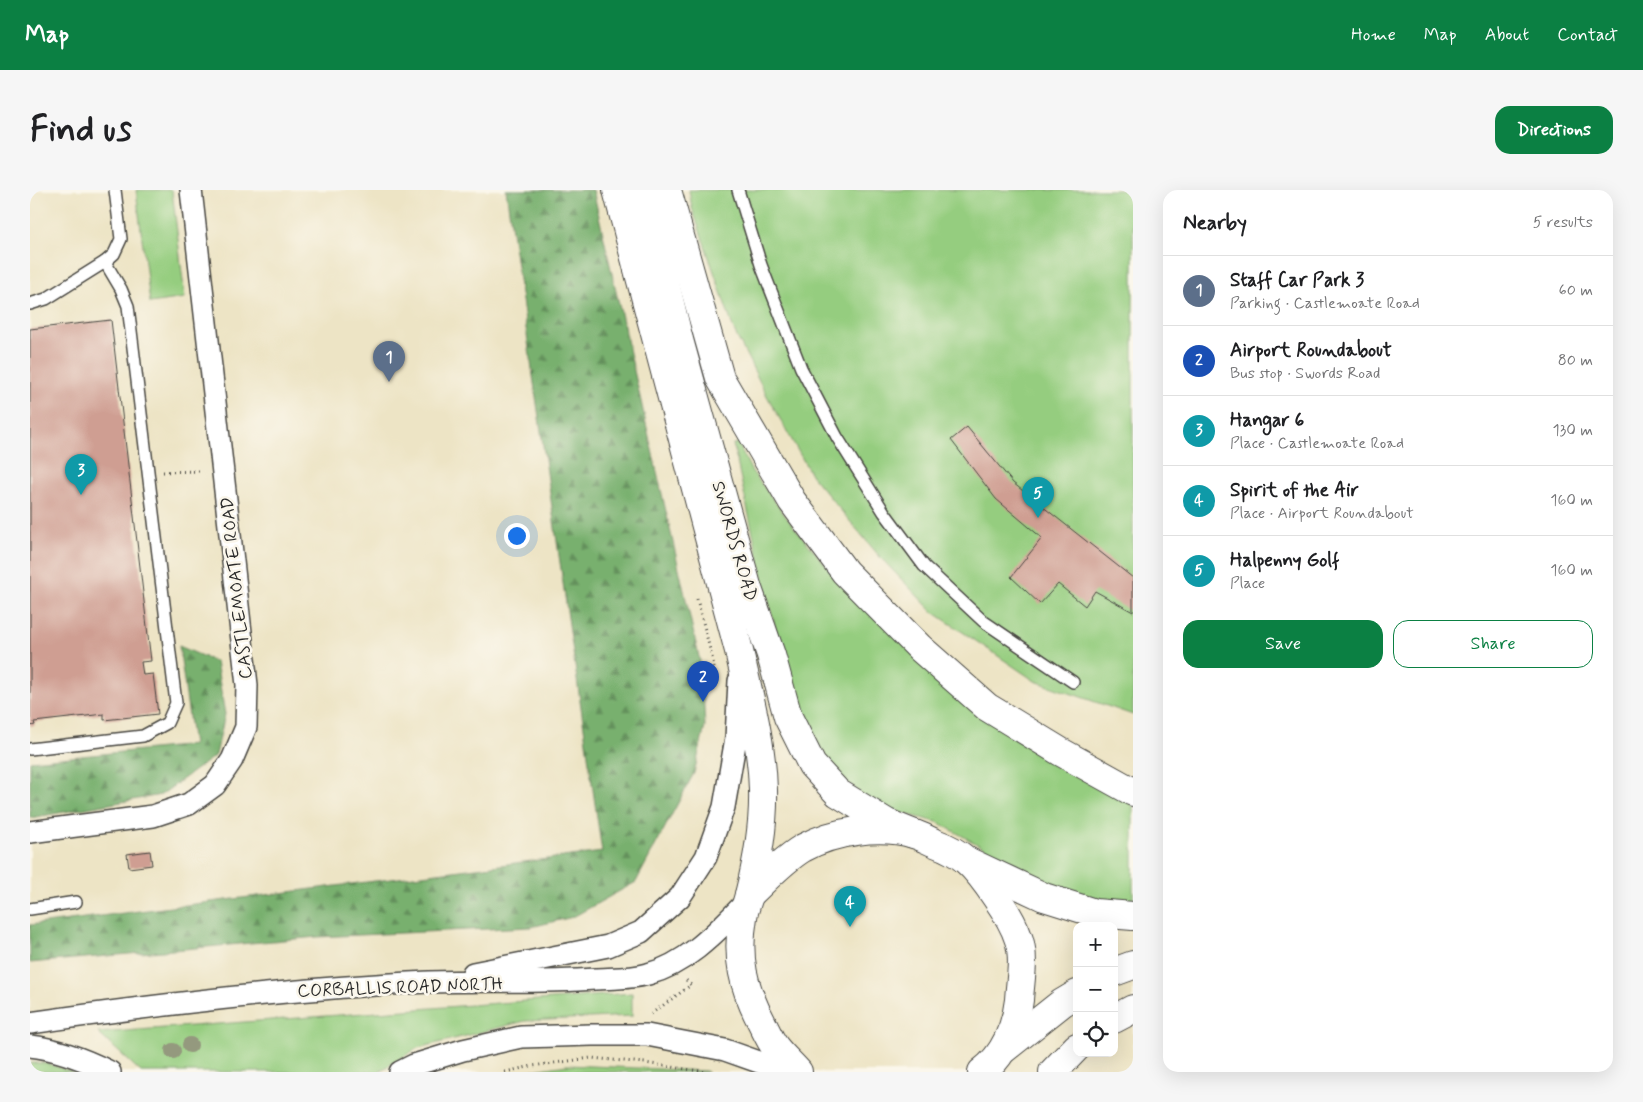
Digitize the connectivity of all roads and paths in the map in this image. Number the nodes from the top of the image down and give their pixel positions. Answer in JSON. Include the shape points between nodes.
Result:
{"nodes":[{"id":1,"x":115,"y":190,"type":"edge"},
{"id":2,"x":191,"y":190,"type":"edge"},
{"id":3,"x":617,"y":190,"type":"edge"},
{"id":4,"x":642,"y":190,"type":"edge"},
{"id":5,"x":666,"y":190,"type":"edge"},
{"id":6,"x":738,"y":190,"type":"edge"},
{"id":7,"x":105,"y":262,"type":"junction"},
{"id":8,"x":30,"y":304,"type":"edge"},
{"id":9,"x":148,"y":471,"type":"junction"},
{"id":10,"x":197,"y":472,"type":"dead end"},
{"id":11,"x":697,"y":597,"type":"dead end"},
{"id":12,"x":768,"y":646,"type":"junction"},
{"id":13,"x":738,"y":651,"type":"junction"},
{"id":14,"x":1073,"y":682,"type":"dead end"},
{"id":15,"x":716,"y":684,"type":"dead end"},
{"id":16,"x":30,"y":749,"type":"edge"},
{"id":17,"x":1133,"y":792,"type":"edge"},
{"id":18,"x":30,"y":832,"type":"edge"},
{"id":19,"x":914,"y":834,"type":"junction"},
{"id":20,"x":968,"y":861,"type":"junction"},
{"id":21,"x":748,"y":898,"type":"junction"},
{"id":22,"x":76,"y":902,"type":"dead end"},
{"id":23,"x":30,"y":909,"type":"edge"},
{"id":24,"x":1133,"y":916,"type":"edge"},
{"id":25,"x":1133,"y":965,"type":"edge"},
{"id":26,"x":1118,"y":971,"type":"edge"},
{"id":27,"x":686,"y":979,"type":"dead end"},
{"id":28,"x":430,"y":982,"type":"junction"},
{"id":29,"x":1073,"y":996,"type":"edge"},
{"id":30,"x":1133,"y":1009,"type":"edge"},
{"id":31,"x":1118,"y":1018,"type":"edge"},
{"id":32,"x":648,"y":1020,"type":"dead end"},
{"id":33,"x":30,"y":1023,"type":"edge"},
{"id":34,"x":30,"y":1046,"type":"edge"},
{"id":35,"x":1073,"y":1051,"type":"edge"},
{"id":36,"x":990,"y":1065,"type":"edge"},
{"id":37,"x":110,"y":1072,"type":"edge"},
{"id":38,"x":400,"y":1072,"type":"edge"},
{"id":39,"x":505,"y":1072,"type":"edge"},
{"id":40,"x":706,"y":1072,"type":"edge"},
{"id":41,"x":787,"y":1072,"type":"edge"},
{"id":42,"x":798,"y":1072,"type":"edge"},
{"id":43,"x":1053,"y":1072,"type":"edge"}],
"edges":[{"from":1,"to":7,"type":"lane","via":[[121,239],[114,254]]},
{"from":2,"to":18,"type":"street","name":"CASTLEMOATE ROAD","via":[[247,685],[246,727],[232,760],[215,785],[188,804],[154,816]]},
{"from":3,"to":13,"type":"main road","name":"SWORDS ROAD"},
{"from":4,"to":12,"type":"main road","name":"SWORDS ROAD","via":[[741,567]]},
{"from":5,"to":12,"type":"main road","via":[[686,302],[757,584]]},
{"from":5,"to":17,"type":"main road","via":[[720,378],[792,501],[845,572],[920,648],[986,706]]},
{"from":6,"to":14,"type":"lane","via":[[761,265],[801,368],[837,436],[884,512],[924,566],[983,621]]},
{"from":7,"to":8,"type":"lane","via":[[46,299]]},
{"from":7,"to":9,"type":"lane","via":[[128,306]]},
{"from":9,"to":10,"type":"path"},
{"from":9,"to":16,"type":"lane","via":[[176,703],[167,723],[143,736]]},
{"from":11,"to":15,"type":"path"},
{"from":12,"to":19,"type":"main road","name":"SWORDS ROAD","via":[[788,717],[812,765],[838,794],[887,823]]},
{"from":13,"to":21,"type":"main road","name":"SWORDS ROAD","via":[[755,721],[763,789],[762,823]]},
{"from":13,"to":28,"type":"street","via":[[736,738],[724,807],[706,857],[680,897],[641,932],[608,946]]},
{"from":19,"to":20,"type":"main road"},
{"from":19,"to":21,"type":"main road","via":[[865,830],[835,835],[803,848]]},
{"from":20,"to":24,"type":"main road","via":[[1044,897],[1095,913]]},
{"from":20,"to":36,"type":"main road","via":[[1009,916],[1019,941],[1022,969],[1017,1012]]},
{"from":21,"to":28,"type":"street","name":"CORBALLIS ROAD NORTH","via":[[697,948],[648,974],[558,982]]},
{"from":21,"to":42,"type":"main road","name":"SWORDS ROAD","via":[[741,933],[742,972],[755,1009],[774,1046]]},
{"from":22,"to":23,"type":"lane"},
{"from":25,"to":26,"type":"main road"},
{"from":27,"to":32,"type":"path","via":[[691,985]]},
{"from":28,"to":33,"type":"street","name":"CORBALLIS ROAD NORTH","via":[[222,997]]},
{"from":29,"to":36,"type":"main road"},
{"from":30,"to":31,"type":"main road"},
{"from":34,"to":37,"type":"street","via":[[62,1052]]},
{"from":35,"to":43,"type":"main road"},
{"from":38,"to":41,"type":"street","via":[[463,1050],[521,1037],[592,1035],[647,1036],[725,1050]]},
{"from":39,"to":40,"type":"path","via":[[591,1058]]}]}
